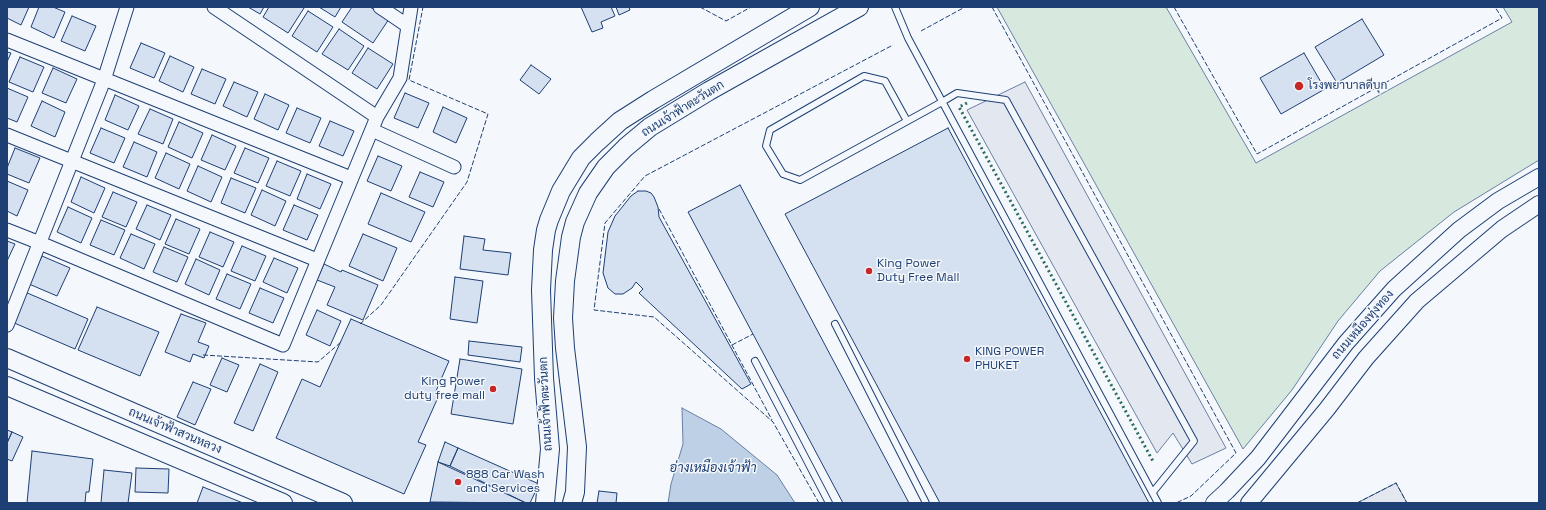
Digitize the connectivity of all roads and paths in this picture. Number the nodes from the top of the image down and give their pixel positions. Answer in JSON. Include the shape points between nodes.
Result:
{"nodes":[{"id":1,"x":127,"y":7,"type":"edge"},
{"id":2,"x":214,"y":7,"type":"edge"},
{"id":3,"x":380,"y":7,"type":"edge"},
{"id":4,"x":411,"y":7,"type":"edge"},
{"id":5,"x":810,"y":7,"type":"edge"},
{"id":6,"x":859,"y":7,"type":"edge"},
{"id":7,"x":894,"y":7,"type":"edge"},
{"id":8,"x":408,"y":26,"type":"junction"},
{"id":9,"x":7,"y":40,"type":"edge"},
{"id":10,"x":104,"y":80,"type":"junction"},
{"id":11,"x":942,"y":102,"type":"junction"},
{"id":12,"x":377,"y":117,"type":"junction"},
{"id":13,"x":907,"y":121,"type":"junction"},
{"id":14,"x":372,"y":130,"type":"junction"},
{"id":15,"x":7,"y":135,"type":"edge"},
{"id":16,"x":72,"y":161,"type":"junction"},
{"id":17,"x":454,"y":167,"type":"dead end"},
{"id":18,"x":1539,"y":177,"type":"edge"},
{"id":19,"x":351,"y":178,"type":"junction"},
{"id":20,"x":1539,"y":204,"type":"edge"},
{"id":21,"x":7,"y":230,"type":"edge"},
{"id":22,"x":40,"y":243,"type":"junction"},
{"id":23,"x":317,"y":260,"type":"junction"},
{"id":24,"x":835,"y":324,"type":"dead end"},
{"id":25,"x":7,"y":325,"type":"edge"},
{"id":26,"x":7,"y":358,"type":"edge"},
{"id":27,"x":1332,"y":360,"type":"junction"},
{"id":28,"x":755,"y":361,"type":"dead end"},
{"id":29,"x":1353,"y":375,"type":"junction"},
{"id":30,"x":7,"y":386,"type":"edge"},
{"id":31,"x":1153,"y":492,"type":"junction"},
{"id":32,"x":283,"y":503,"type":"edge"},
{"id":33,"x":343,"y":503,"type":"edge"},
{"id":34,"x":545,"y":503,"type":"edge"},
{"id":35,"x":572,"y":503,"type":"edge"},
{"id":36,"x":829,"y":503,"type":"edge"},
{"id":37,"x":926,"y":503,"type":"edge"},
{"id":38,"x":1158,"y":503,"type":"edge"},
{"id":39,"x":1214,"y":503,"type":"edge"},
{"id":40,"x":1249,"y":503,"type":"edge"}],
"edges":[{"from":1,"to":10,"type":"street"},
{"from":2,"to":12,"type":"street"},
{"from":3,"to":8,"type":"street"},
{"from":4,"to":8,"type":"street"},
{"from":5,"to":34,"type":"main road","name":"ถนนเจ้าฟ้าตะวันตก","via":[[620,121],[581,158],[561,191],[549,220],[543,250],[541,290],[544,378],[550,450]]},
{"from":6,"to":35,"type":"main road","name":"ถนนเจ้าฟ้าตะวันตก","via":[[650,127],[606,167],[588,193],[571,236],[563,318],[577,447],[575,492]]},
{"from":7,"to":11,"type":"lane"},
{"from":8,"to":12,"type":"street","via":[[400,78]]},
{"from":9,"to":10,"type":"street"},
{"from":10,"to":16,"type":"street"},
{"from":10,"to":19,"type":"street"},
{"from":11,"to":13,"type":"lane"},
{"from":11,"to":31,"type":"lane"},
{"from":11,"to":31,"type":"lane","via":[[957,93],[1006,100],[1194,441]]},
{"from":12,"to":14,"type":"street"},
{"from":13,"to":13,"type":"lane","via":[[800,180],[783,174],[766,146],[770,130],[864,76],[885,81]]},
{"from":14,"to":17,"type":"street"},
{"from":14,"to":19,"type":"street"},
{"from":15,"to":16,"type":"street"},
{"from":16,"to":22,"type":"street"},
{"from":16,"to":23,"type":"street"},
{"from":18,"to":27,"type":"street","name":"ถนนเหมืองทุ่งทอง","via":[[1498,201],[1459,230],[1394,289]]},
{"from":19,"to":23,"type":"street"},
{"from":20,"to":29,"type":"street","name":"ถนนเหมืองทุ่งทอง","via":[[1502,229],[1417,301]]},
{"from":21,"to":22,"type":"street"},
{"from":22,"to":23,"type":"street","via":[[283,345]]},
{"from":22,"to":25,"type":"street"},
{"from":24,"to":37,"type":"lane"},
{"from":26,"to":33,"type":"main road","name":"ถนนเจ้าฟ้าสวนหลวง"},
{"from":27,"to":29,"type":"street"},
{"from":27,"to":39,"type":"street","name":"ถนนเหมืองทุ่งทอง","via":[[1258,458]]},
{"from":28,"to":36,"type":"lane"},
{"from":29,"to":40,"type":"street","name":"ถนนเหมืองทุ่งทอง"},
{"from":30,"to":32,"type":"main road","name":"ถนนเจ้าฟ้าสวนหลวง"},
{"from":31,"to":38,"type":"lane"}]}
